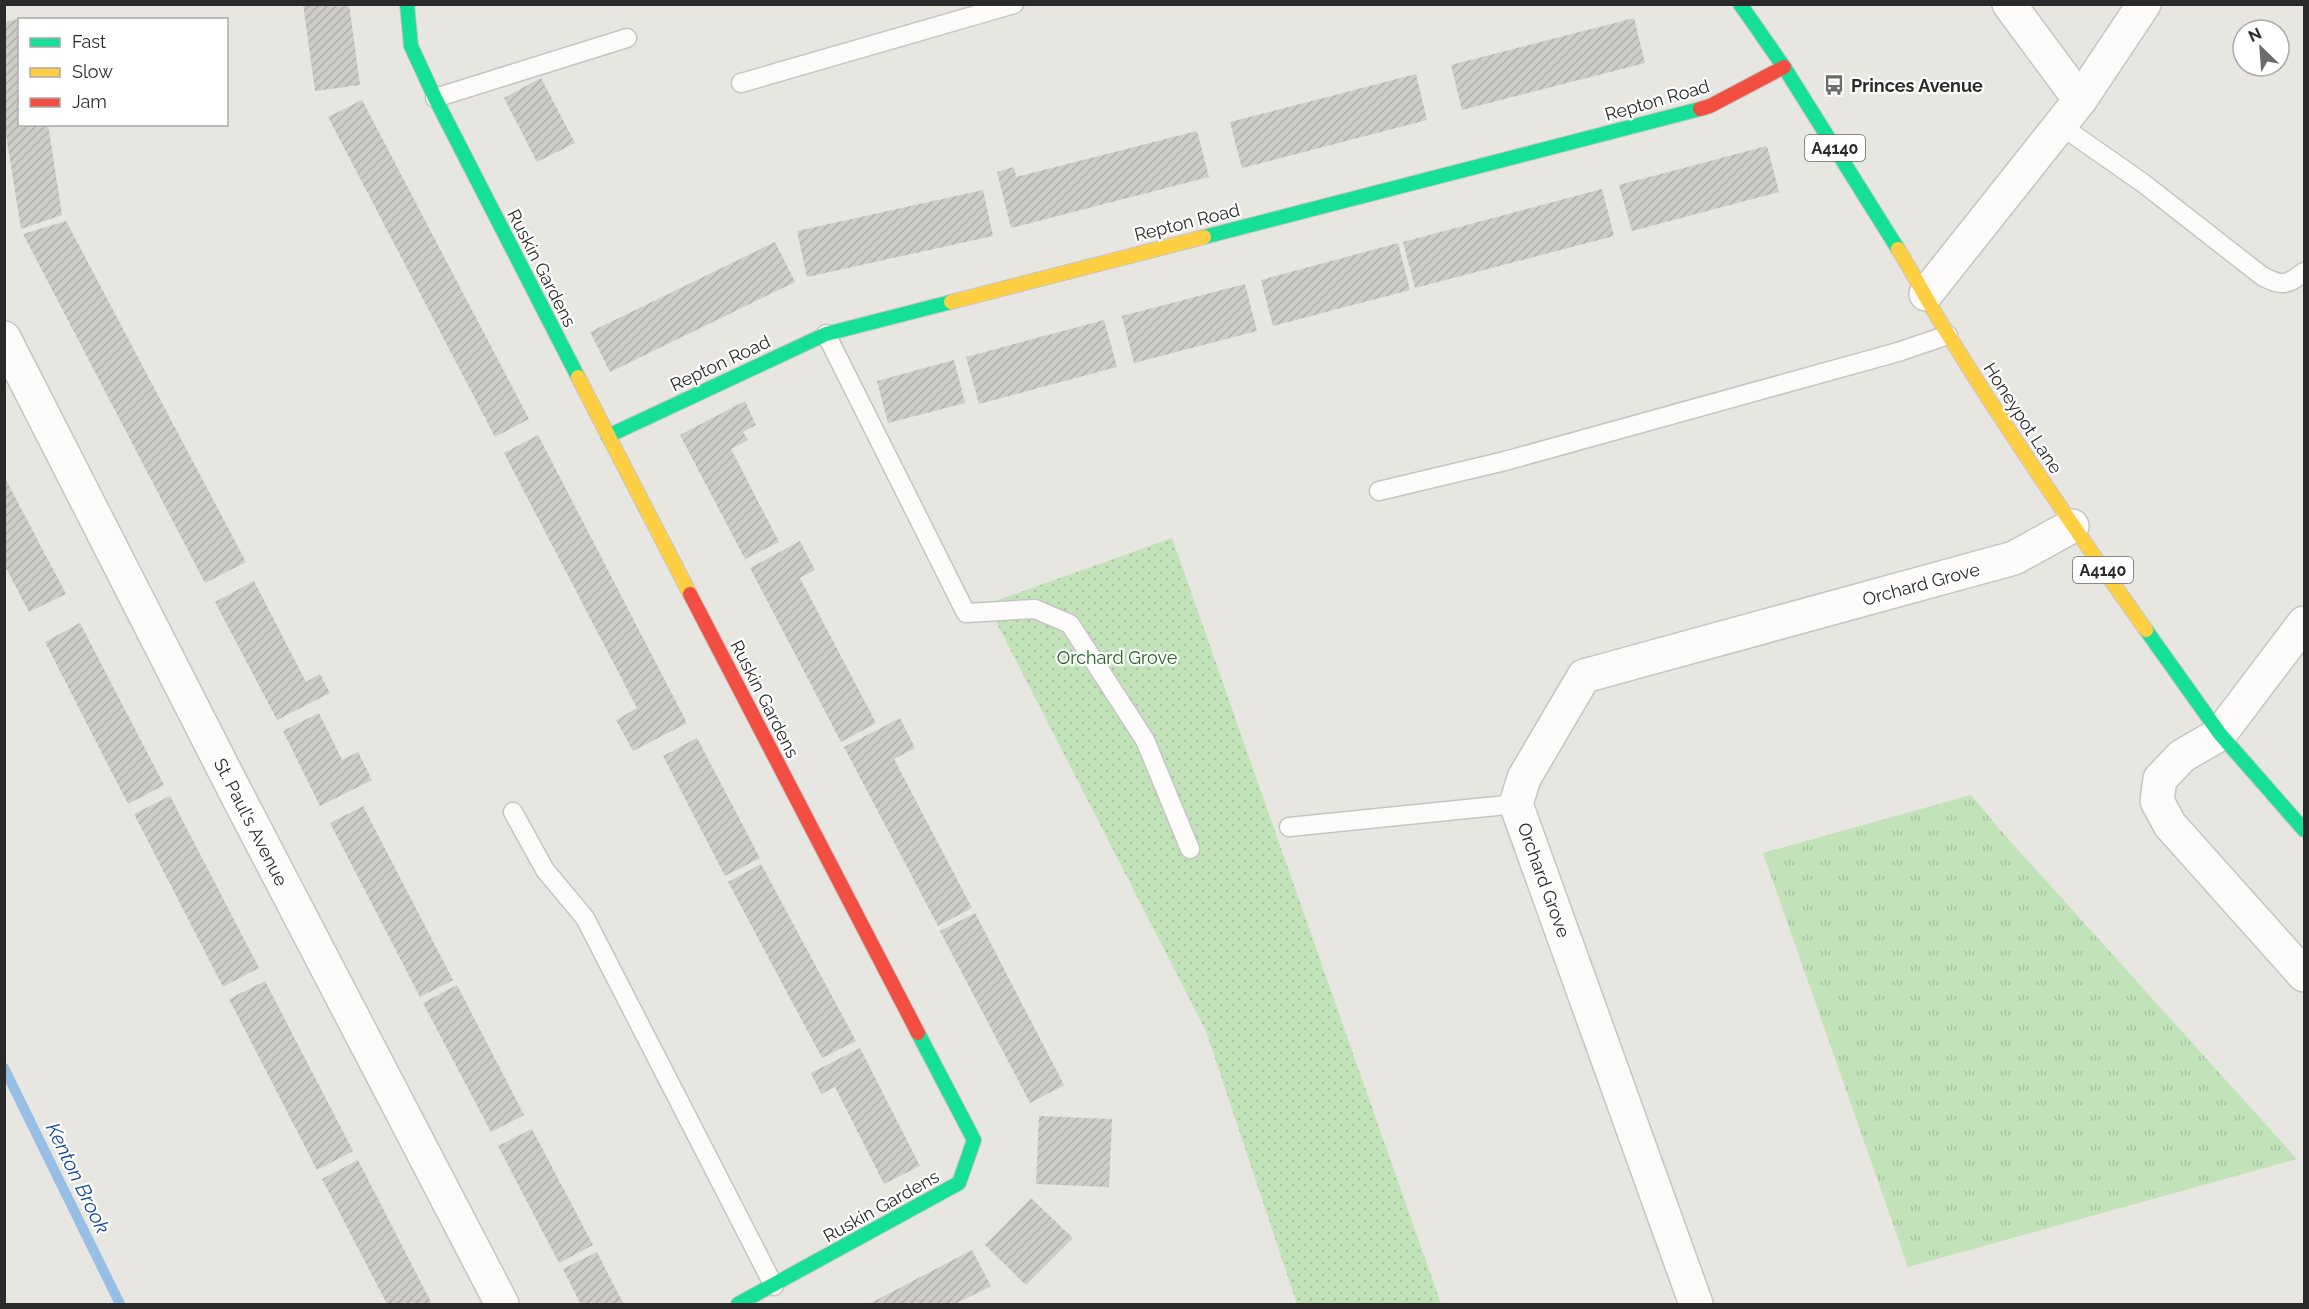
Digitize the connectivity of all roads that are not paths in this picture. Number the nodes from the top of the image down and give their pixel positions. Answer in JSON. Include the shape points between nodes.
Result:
{"nodes":[{"id":1,"x":407,"y":4,"type":"edge"},
{"id":2,"x":1014,"y":4,"type":"edge"},
{"id":3,"x":1740,"y":4,"type":"edge"},
{"id":4,"x":2009,"y":4,"type":"edge"},
{"id":5,"x":2144,"y":4,"type":"edge"},
{"id":6,"x":627,"y":38,"type":"dead end"},
{"id":7,"x":1784,"y":67,"type":"junction"},
{"id":8,"x":741,"y":83,"type":"dead end"},
{"id":9,"x":435,"y":98,"type":"junction"},
{"id":10,"x":2080,"y":100,"type":"junction"},
{"id":11,"x":2060,"y":126,"type":"junction"},
{"id":12,"x":2304,"y":272,"type":"edge"},
{"id":13,"x":1926,"y":294,"type":"junction"},
{"id":14,"x":826,"y":334,"type":"junction"},
{"id":15,"x":1948,"y":335,"type":"junction"},
{"id":16,"x":4,"y":338,"type":"edge"},
{"id":17,"x":608,"y":436,"type":"junction"},
{"id":18,"x":1379,"y":491,"type":"dead end"},
{"id":19,"x":2072,"y":526,"type":"junction"},
{"id":20,"x":2304,"y":623,"type":"edge"},
{"id":21,"x":2220,"y":734,"type":"junction"},
{"id":22,"x":1516,"y":804,"type":"junction"},
{"id":23,"x":513,"y":812,"type":"dead end"},
{"id":24,"x":1289,"y":827,"type":"dead end"},
{"id":25,"x":2304,"y":830,"type":"edge"},
{"id":26,"x":1190,"y":849,"type":"dead end"},
{"id":27,"x":2304,"y":975,"type":"edge"},
{"id":28,"x":774,"y":1286,"type":"junction"},
{"id":29,"x":502,"y":1305,"type":"edge"},
{"id":30,"x":738,"y":1305,"type":"edge"},
{"id":31,"x":1696,"y":1305,"type":"edge"}],
"edges":[{"from":1,"to":9,"type":"street","name":"Ruskin Gardens","via":[[411,46]]},
{"from":2,"to":8,"type":"lane"},
{"from":3,"to":7,"type":"street","name":"Honeypot Lane","number":"A4140"},
{"from":4,"to":10,"type":"street"},
{"from":5,"to":10,"type":"street"},
{"from":6,"to":9,"type":"lane"},
{"from":7,"to":13,"type":"street","name":"Honeypot Lane","number":"A4140"},
{"from":7,"to":14,"type":"street","name":"Repton Road","via":[[1710,106]]},
{"from":9,"to":17,"type":"street","name":"Ruskin Gardens"},
{"from":10,"to":11,"type":"street"},
{"from":11,"to":12,"type":"lane","via":[[2143,183],[2262,276],[2277,284],[2291,282]]},
{"from":11,"to":13,"type":"street"},
{"from":13,"to":15,"type":"street","name":"Honeypot Lane","number":"A4140"},
{"from":14,"to":17,"type":"street","name":"Repton Road"},
{"from":14,"to":26,"type":"lane","via":[[966,614],[1035,609],[1070,624],[1145,740]]},
{"from":15,"to":18,"type":"lane","via":[[1505,461]]},
{"from":15,"to":19,"type":"street","name":"Honeypot Lane","number":"A4140"},
{"from":16,"to":29,"type":"street","name":"St. Paul's Avenue"},
{"from":17,"to":28,"type":"street","name":"Ruskin Gardens","via":[[974,1140],[959,1183]]},
{"from":19,"to":21,"type":"street","name":"Honeypot Lane","number":"A4140"},
{"from":19,"to":22,"type":"street","name":"Orchard Grove","via":[[2014,558],[1584,676],[1524,778]]},
{"from":20,"to":21,"type":"street"},
{"from":21,"to":25,"type":"street","name":"Honeypot Lane","number":"A4140"},
{"from":21,"to":27,"type":"street","via":[[2182,756],[2160,779],[2157,801],[2170,825]]},
{"from":22,"to":24,"type":"lane"},
{"from":22,"to":31,"type":"street","name":"Orchard Grove"},
{"from":23,"to":28,"type":"lane","via":[[545,870],[585,918]]},
{"from":28,"to":30,"type":"street","name":"Ruskin Gardens"}]}
